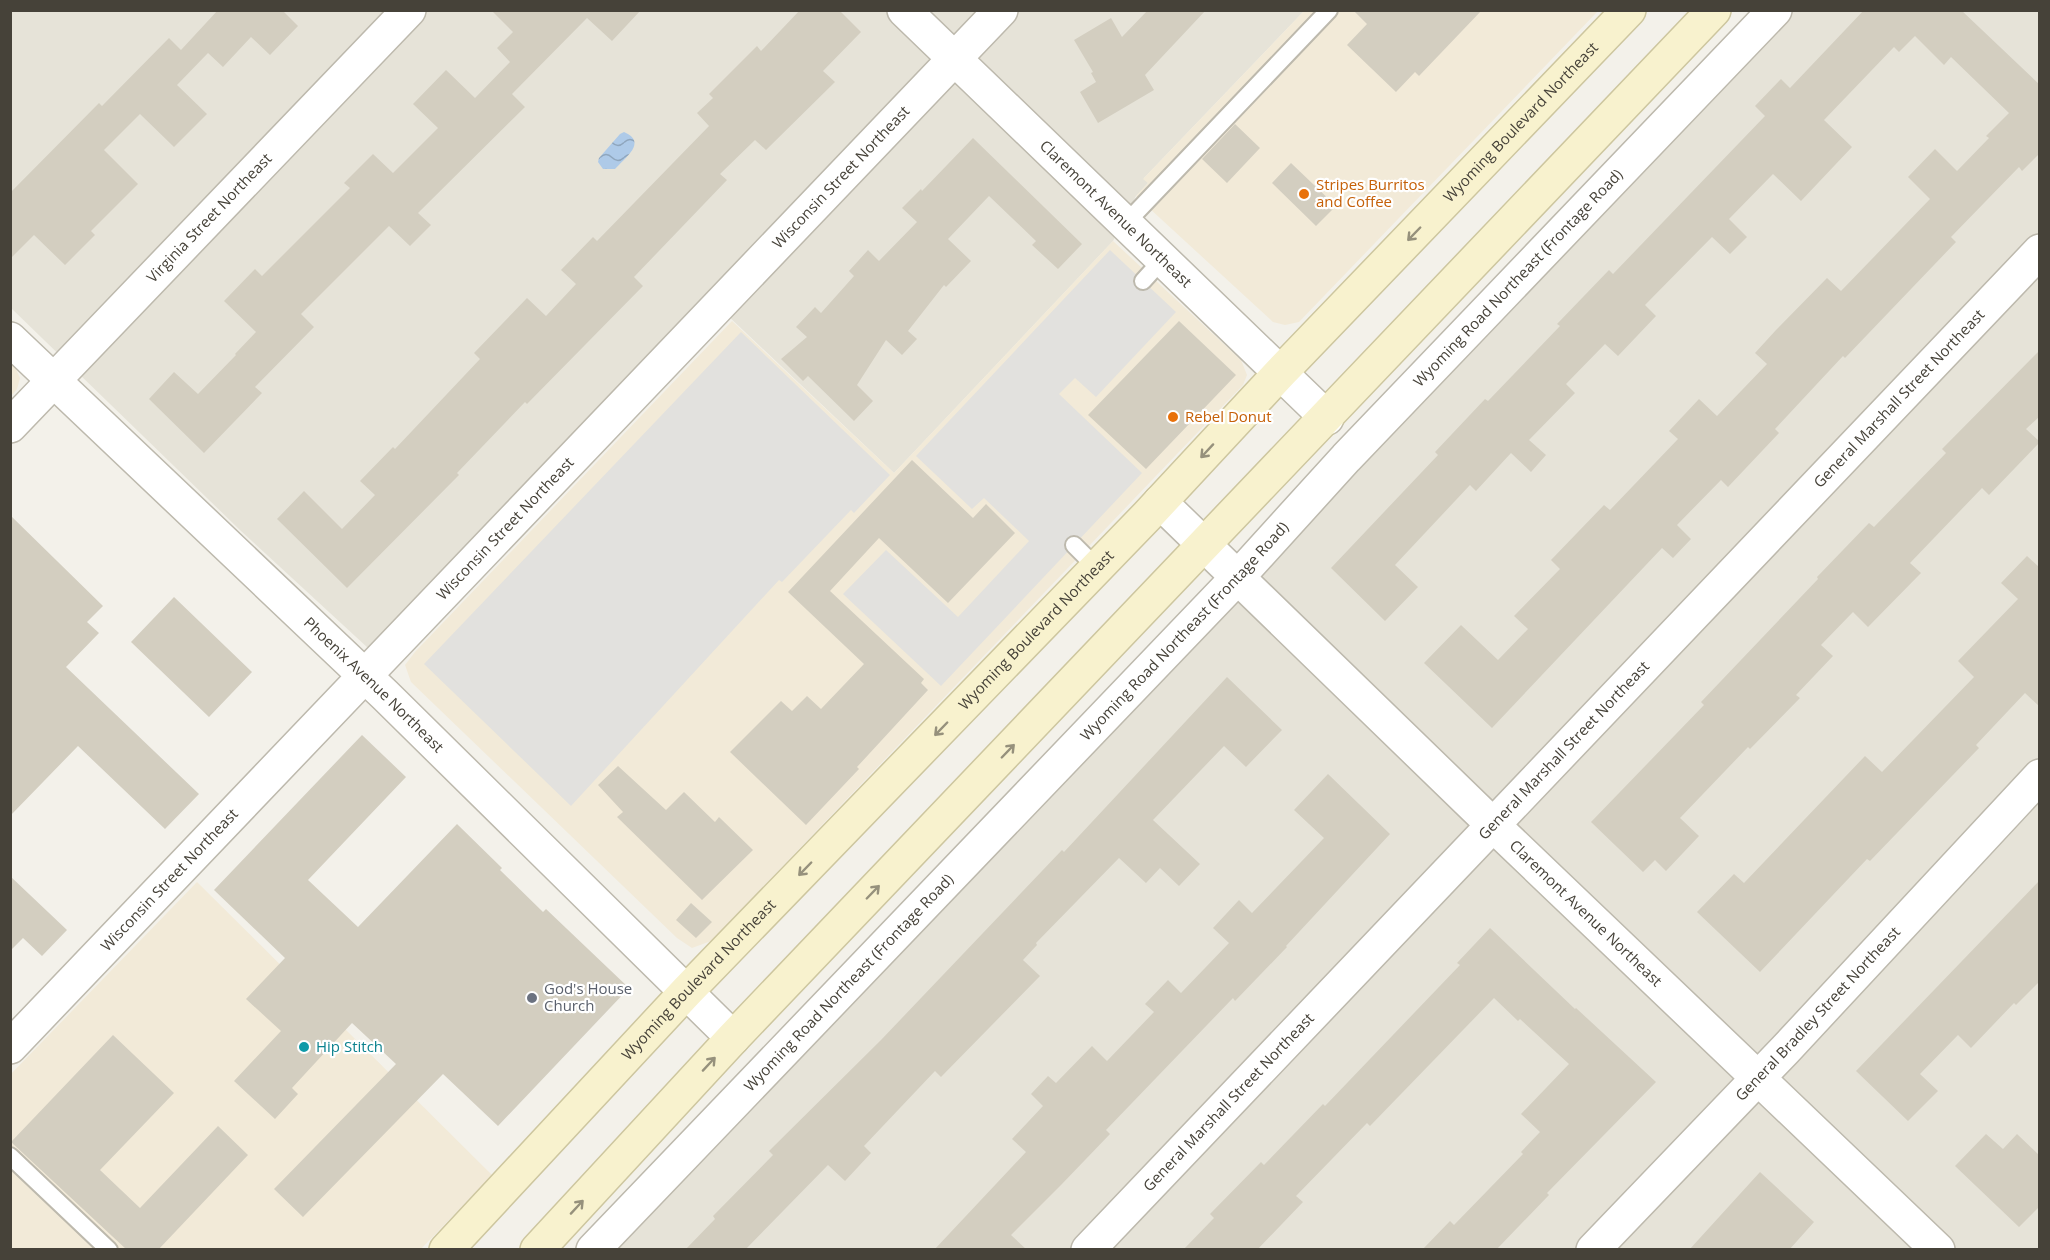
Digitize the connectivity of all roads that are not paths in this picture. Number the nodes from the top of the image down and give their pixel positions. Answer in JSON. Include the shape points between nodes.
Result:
{"nodes":[{"id":1,"x":409,"y":10,"type":"edge"},
{"id":2,"x":904,"y":10,"type":"edge"},
{"id":3,"x":1001,"y":10,"type":"edge"},
{"id":4,"x":1329,"y":10,"type":"edge"},
{"id":5,"x":1629,"y":10,"type":"edge"},
{"id":6,"x":1714,"y":10,"type":"edge"},
{"id":7,"x":1775,"y":10,"type":"edge"},
{"id":8,"x":955,"y":59,"type":"junction"},
{"id":9,"x":1125,"y":224,"type":"junction"},
{"id":10,"x":2040,"y":251,"type":"edge"},
{"id":11,"x":10,"y":339,"type":"edge"},
{"id":12,"x":1280,"y":373,"type":"junction"},
{"id":13,"x":53,"y":381,"type":"junction"},
{"id":14,"x":1327,"y":418,"type":"junction"},
{"id":15,"x":10,"y":426,"type":"edge"},
{"id":16,"x":1160,"y":502,"type":"junction"},
{"id":17,"x":1074,"y":545,"type":"dead end"},
{"id":18,"x":1204,"y":546,"type":"junction"},
{"id":19,"x":1097,"y":568,"type":"junction"},
{"id":20,"x":1237,"y":578,"type":"junction"},
{"id":21,"x":365,"y":676,"type":"junction"},
{"id":22,"x":2040,"y":776,"type":"edge"},
{"id":23,"x":1492,"y":824,"type":"junction"},
{"id":24,"x":687,"y":991,"type":"junction"},
{"id":25,"x":733,"y":1038,"type":"junction"},
{"id":26,"x":10,"y":1047,"type":"edge"},
{"id":27,"x":1758,"y":1078,"type":"junction"},
{"id":28,"x":10,"y":1156,"type":"edge"},
{"id":29,"x":109,"y":1250,"type":"edge"},
{"id":30,"x":446,"y":1250,"type":"edge"},
{"id":31,"x":537,"y":1250,"type":"edge"},
{"id":32,"x":593,"y":1250,"type":"edge"},
{"id":33,"x":1088,"y":1250,"type":"edge"},
{"id":34,"x":1593,"y":1250,"type":"edge"},
{"id":35,"x":1938,"y":1250,"type":"edge"}],
"edges":[{"from":1,"to":13,"type":"street","name":"Virginia Street Northeast"},
{"from":2,"to":8,"type":"street","name":"Claremont Avenue Northeast"},
{"from":3,"to":8,"type":"street","name":"Wisconsin Street Northeast"},
{"from":4,"to":9,"type":"lane"},
{"from":5,"to":12,"type":"main road","name":"Wyoming Boulevard Northeast","one_way":true},
{"from":6,"to":14,"type":"main road"},
{"from":7,"to":20,"type":"street","name":"Wyoming Road Northeast (Frontage Road)","via":[[1354,450]]},
{"from":8,"to":9,"type":"street","name":"Claremont Avenue Northeast"},
{"from":8,"to":21,"type":"street","name":"Wisconsin Street Northeast"},
{"from":9,"to":12,"type":"street","name":"Claremont Avenue Northeast","via":[[1152,270]]},
{"from":10,"to":23,"type":"street","name":"General Marshall Street Northeast"},
{"from":11,"to":13,"type":"street","name":"Phoenix Avenue Northeast"},
{"from":12,"to":14,"type":"street","name":"Claremont Avenue Northeast"},
{"from":12,"to":16,"type":"main road","name":"Wyoming Boulevard Northeast","one_way":true},
{"from":13,"to":15,"type":"street","name":"Virginia Street Northeast"},
{"from":13,"to":21,"type":"street","name":"Phoenix Avenue Northeast"},
{"from":14,"to":18,"type":"main road"},
{"from":16,"to":18,"type":"street","name":"Claremont Avenue Northeast"},
{"from":16,"to":19,"type":"main road","name":"Wyoming Boulevard Northeast"},
{"from":17,"to":19,"type":"lane"},
{"from":18,"to":20,"type":"street","name":"Claremont Avenue Northeast"},
{"from":25,"to":18,"type":"main road","one_way":true},
{"from":19,"to":24,"type":"main road","name":"Wyoming Boulevard Northeast","one_way":true},
{"from":20,"to":23,"type":"street","name":"Claremont Avenue Northeast"},
{"from":20,"to":32,"type":"street","name":"Wyoming Road Northeast (Frontage Road)"},
{"from":21,"to":24,"type":"street","name":"Phoenix Avenue Northeast"},
{"from":21,"to":26,"type":"street","name":"Wisconsin Street Northeast"},
{"from":22,"to":27,"type":"street","name":"General Bradley Street Northeast"},
{"from":23,"to":27,"type":"street","name":"Claremont Avenue Northeast"},
{"from":23,"to":33,"type":"street","name":"General Marshall Street Northeast"},
{"from":24,"to":25,"type":"street","name":"Phoenix Avenue Northeast"},
{"from":24,"to":30,"type":"main road","name":"Wyoming Boulevard Northeast"},
{"from":31,"to":25,"type":"main road","one_way":true},
{"from":27,"to":34,"type":"street","name":"General Bradley Street Northeast"},
{"from":27,"to":35,"type":"street","name":"Claremont Avenue Northeast"},
{"from":28,"to":29,"type":"lane"}]}
